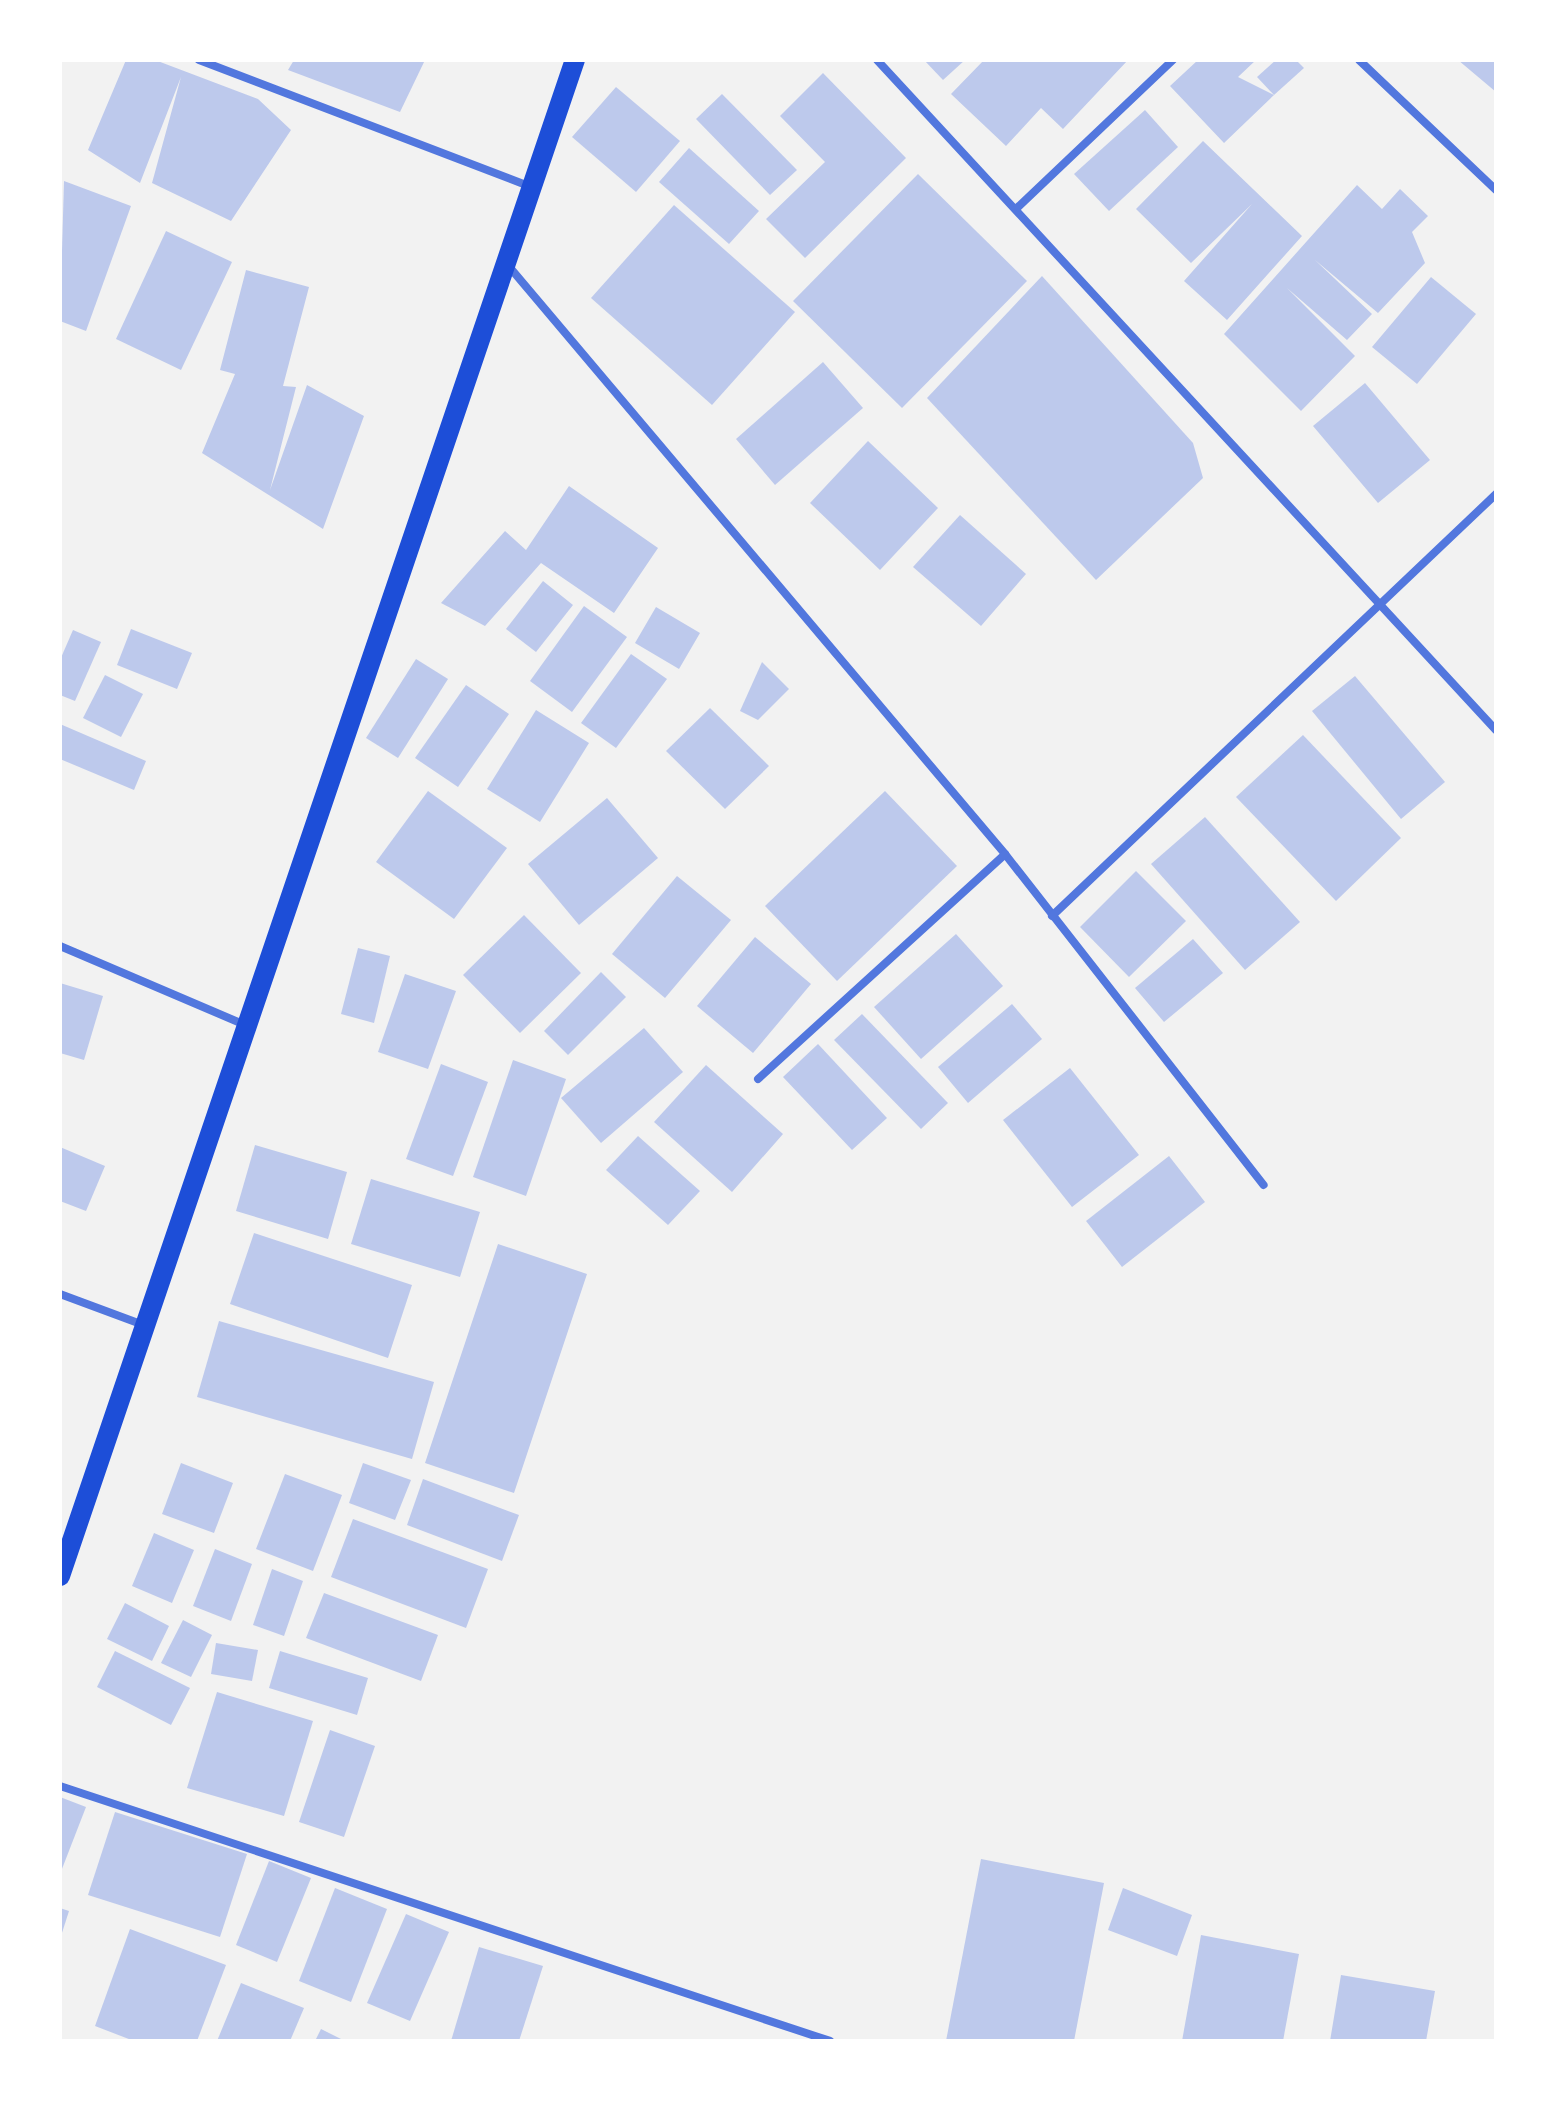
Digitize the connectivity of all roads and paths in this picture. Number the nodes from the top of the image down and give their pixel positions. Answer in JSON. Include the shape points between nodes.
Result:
{"nodes":[{"id":1,"x":199,"y":60,"type":"edge"},
{"id":2,"x":575,"y":60,"type":"edge"},
{"id":3,"x":877,"y":60,"type":"edge"},
{"id":4,"x":1173,"y":60,"type":"edge"},
{"id":5,"x":1359,"y":60,"type":"edge"},
{"id":6,"x":533,"y":188,"type":"junction"},
{"id":7,"x":1496,"y":190,"type":"edge"},
{"id":8,"x":1018,"y":207,"type":"junction"},
{"id":9,"x":506,"y":263,"type":"junction"},
{"id":10,"x":1496,"y":494,"type":"edge"},
{"id":11,"x":1381,"y":598,"type":"junction"},
{"id":12,"x":1496,"y":730,"type":"edge"},
{"id":13,"x":1005,"y":854,"type":"junction"},
{"id":14,"x":1052,"y":916,"type":"junction"},
{"id":15,"x":60,"y":946,"type":"edge"},
{"id":16,"x":248,"y":1027,"type":"junction"},
{"id":17,"x":758,"y":1079,"type":"dead end"},
{"id":18,"x":1264,"y":1185,"type":"dead end"},
{"id":19,"x":60,"y":1294,"type":"edge"},
{"id":20,"x":147,"y":1326,"type":"junction"},
{"id":21,"x":60,"y":1576,"type":"edge"},
{"id":22,"x":60,"y":1786,"type":"edge"},
{"id":23,"x":830,"y":2041,"type":"edge"}],
"edges":[{"from":1,"to":6,"type":"street"},
{"from":2,"to":6,"type":"main road"},
{"from":3,"to":8,"type":"street"},
{"from":4,"to":8,"type":"street"},
{"from":5,"to":7,"type":"street"},
{"from":6,"to":9,"type":"main road"},
{"from":8,"to":11,"type":"street"},
{"from":9,"to":13,"type":"street"},
{"from":9,"to":16,"type":"main road"},
{"from":10,"to":11,"type":"street"},
{"from":11,"to":12,"type":"street"},
{"from":11,"to":14,"type":"street"},
{"from":13,"to":14,"type":"street"},
{"from":13,"to":17,"type":"street"},
{"from":14,"to":18,"type":"street"},
{"from":15,"to":16,"type":"street"},
{"from":16,"to":20,"type":"main road"},
{"from":19,"to":20,"type":"street"},
{"from":20,"to":21,"type":"main road"},
{"from":22,"to":23,"type":"street"}]}
